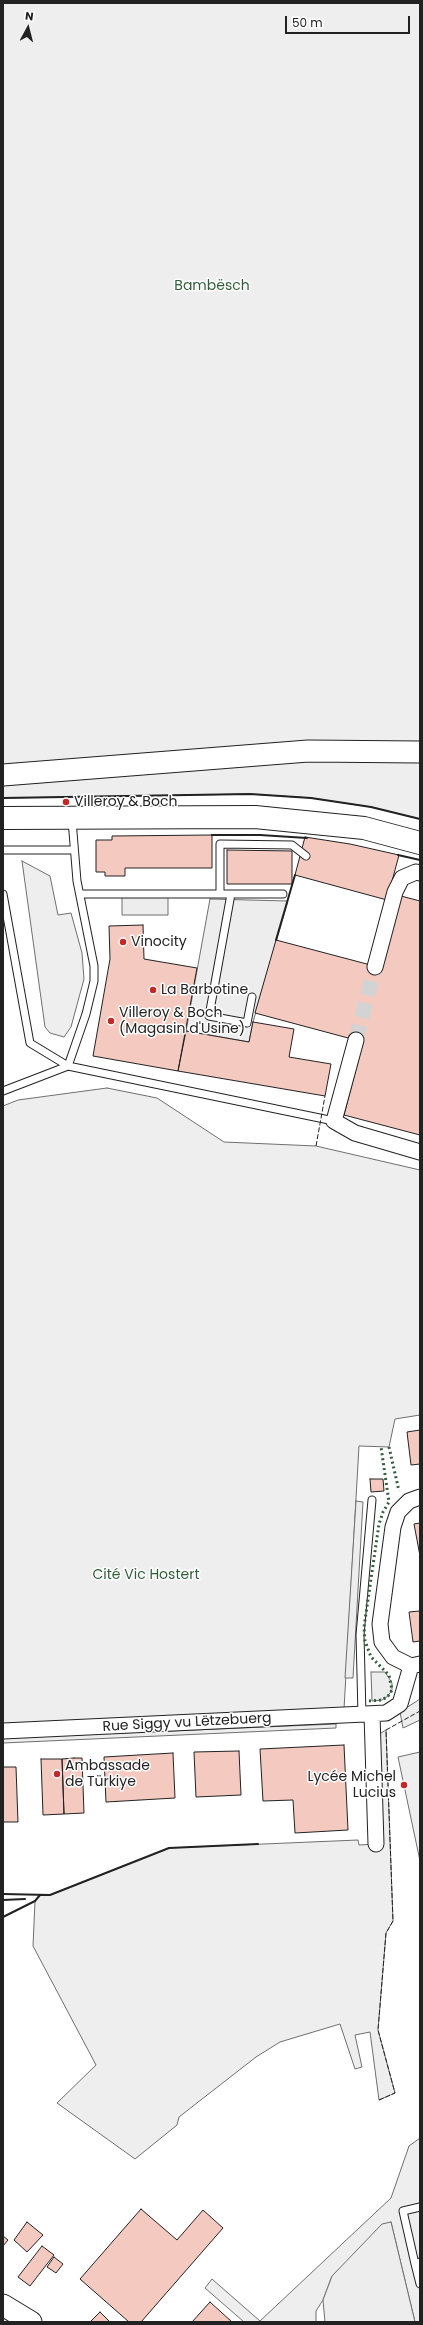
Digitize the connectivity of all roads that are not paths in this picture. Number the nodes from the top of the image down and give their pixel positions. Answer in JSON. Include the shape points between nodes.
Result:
{"nodes":[{"id":1,"x":420,"y":752,"type":"edge"},
{"id":2,"x":3,"y":775,"type":"edge"},
{"id":3,"x":3,"y":818,"type":"edge"},
{"id":4,"x":71,"y":818,"type":"junction"},
{"id":5,"x":420,"y":843,"type":"edge"},
{"id":6,"x":3,"y":850,"type":"edge"},
{"id":7,"x":73,"y":850,"type":"junction"},
{"id":8,"x":306,"y":856,"type":"dead end"},
{"id":9,"x":420,"y":873,"type":"edge"},
{"id":10,"x":3,"y":894,"type":"edge"},
{"id":11,"x":80,"y":894,"type":"junction"},
{"id":12,"x":220,"y":894,"type":"junction"},
{"id":13,"x":231,"y":894,"type":"junction"},
{"id":14,"x":283,"y":894,"type":"dead end"},
{"id":15,"x":375,"y":967,"type":"tunnel mouth"},
{"id":16,"x":252,"y":997,"type":"dead end"},
{"id":17,"x":356,"y":1040,"type":"tunnel mouth"},
{"id":18,"x":68,"y":1066,"type":"junction"},
{"id":19,"x":3,"y":1092,"type":"edge"},
{"id":20,"x":334,"y":1121,"type":"junction"},
{"id":21,"x":420,"y":1152,"type":"edge"},
{"id":22,"x":420,"y":1497,"type":"edge"},
{"id":23,"x":372,"y":1500,"type":"dead end"},
{"id":24,"x":416,"y":1665,"type":"edge"},
{"id":25,"x":367,"y":1714,"type":"junction"},
{"id":26,"x":3,"y":1731,"type":"edge"},
{"id":27,"x":376,"y":1844,"type":"dead end"},
{"id":28,"x":420,"y":2207,"type":"edge"},
{"id":29,"x":418,"y":2263,"type":"edge"},
{"id":30,"x":420,"y":2284,"type":"edge"},
{"id":31,"x":3,"y":2305,"type":"edge"},
{"id":32,"x":31,"y":2322,"type":"edge"}],
"edges":[{"from":1,"to":2,"type":"main road","via":[[308,752]]},
{"from":3,"to":4,"type":"main road"},
{"from":4,"to":5,"type":"main road","via":[[255,817],[364,828]]},
{"from":4,"to":7,"type":"lane"},
{"from":6,"to":7,"type":"lane"},
{"from":7,"to":11,"type":"lane"},
{"from":8,"to":12,"type":"lane","via":[[292,845],[220,844]]},
{"from":9,"to":15,"type":"street","via":[[416,872],[402,878],[395,892]]},
{"from":10,"to":18,"type":"lane","via":[[30,1043]]},
{"from":11,"to":12,"type":"lane"},
{"from":11,"to":18,"type":"lane","via":[[93,955],[94,981],[86,1014]]},
{"from":12,"to":13,"type":"lane"},
{"from":13,"to":14,"type":"lane"},
{"from":13,"to":16,"type":"lane","via":[[209,1016],[247,1023]]},
{"from":17,"to":20,"type":"street"},
{"from":18,"to":19,"type":"lane"},
{"from":18,"to":20,"type":"lane"},
{"from":20,"to":21,"type":"street","via":[[355,1133]]},
{"from":22,"to":24,"type":"street","name":"Rue Siggy vu Lëtzebuerg","via":[[409,1501],[398,1512],[393,1527],[380,1624],[382,1642],[393,1657]]},
{"from":23,"to":25,"type":"lane","via":[[360,1635]]},
{"from":24,"to":25,"type":"street","name":"Rue Siggy vu Lëtzebuerg","via":[[400,1704],[386,1713]]},
{"from":25,"to":26,"type":"street","name":"Rue Siggy vu Lëtzebuerg"},
{"from":25,"to":27,"type":"street"},
{"from":28,"to":29,"type":"lane","via":[[403,2211]]},
{"from":29,"to":30,"type":"lane"},
{"from":31,"to":32,"type":"main road"}]}
